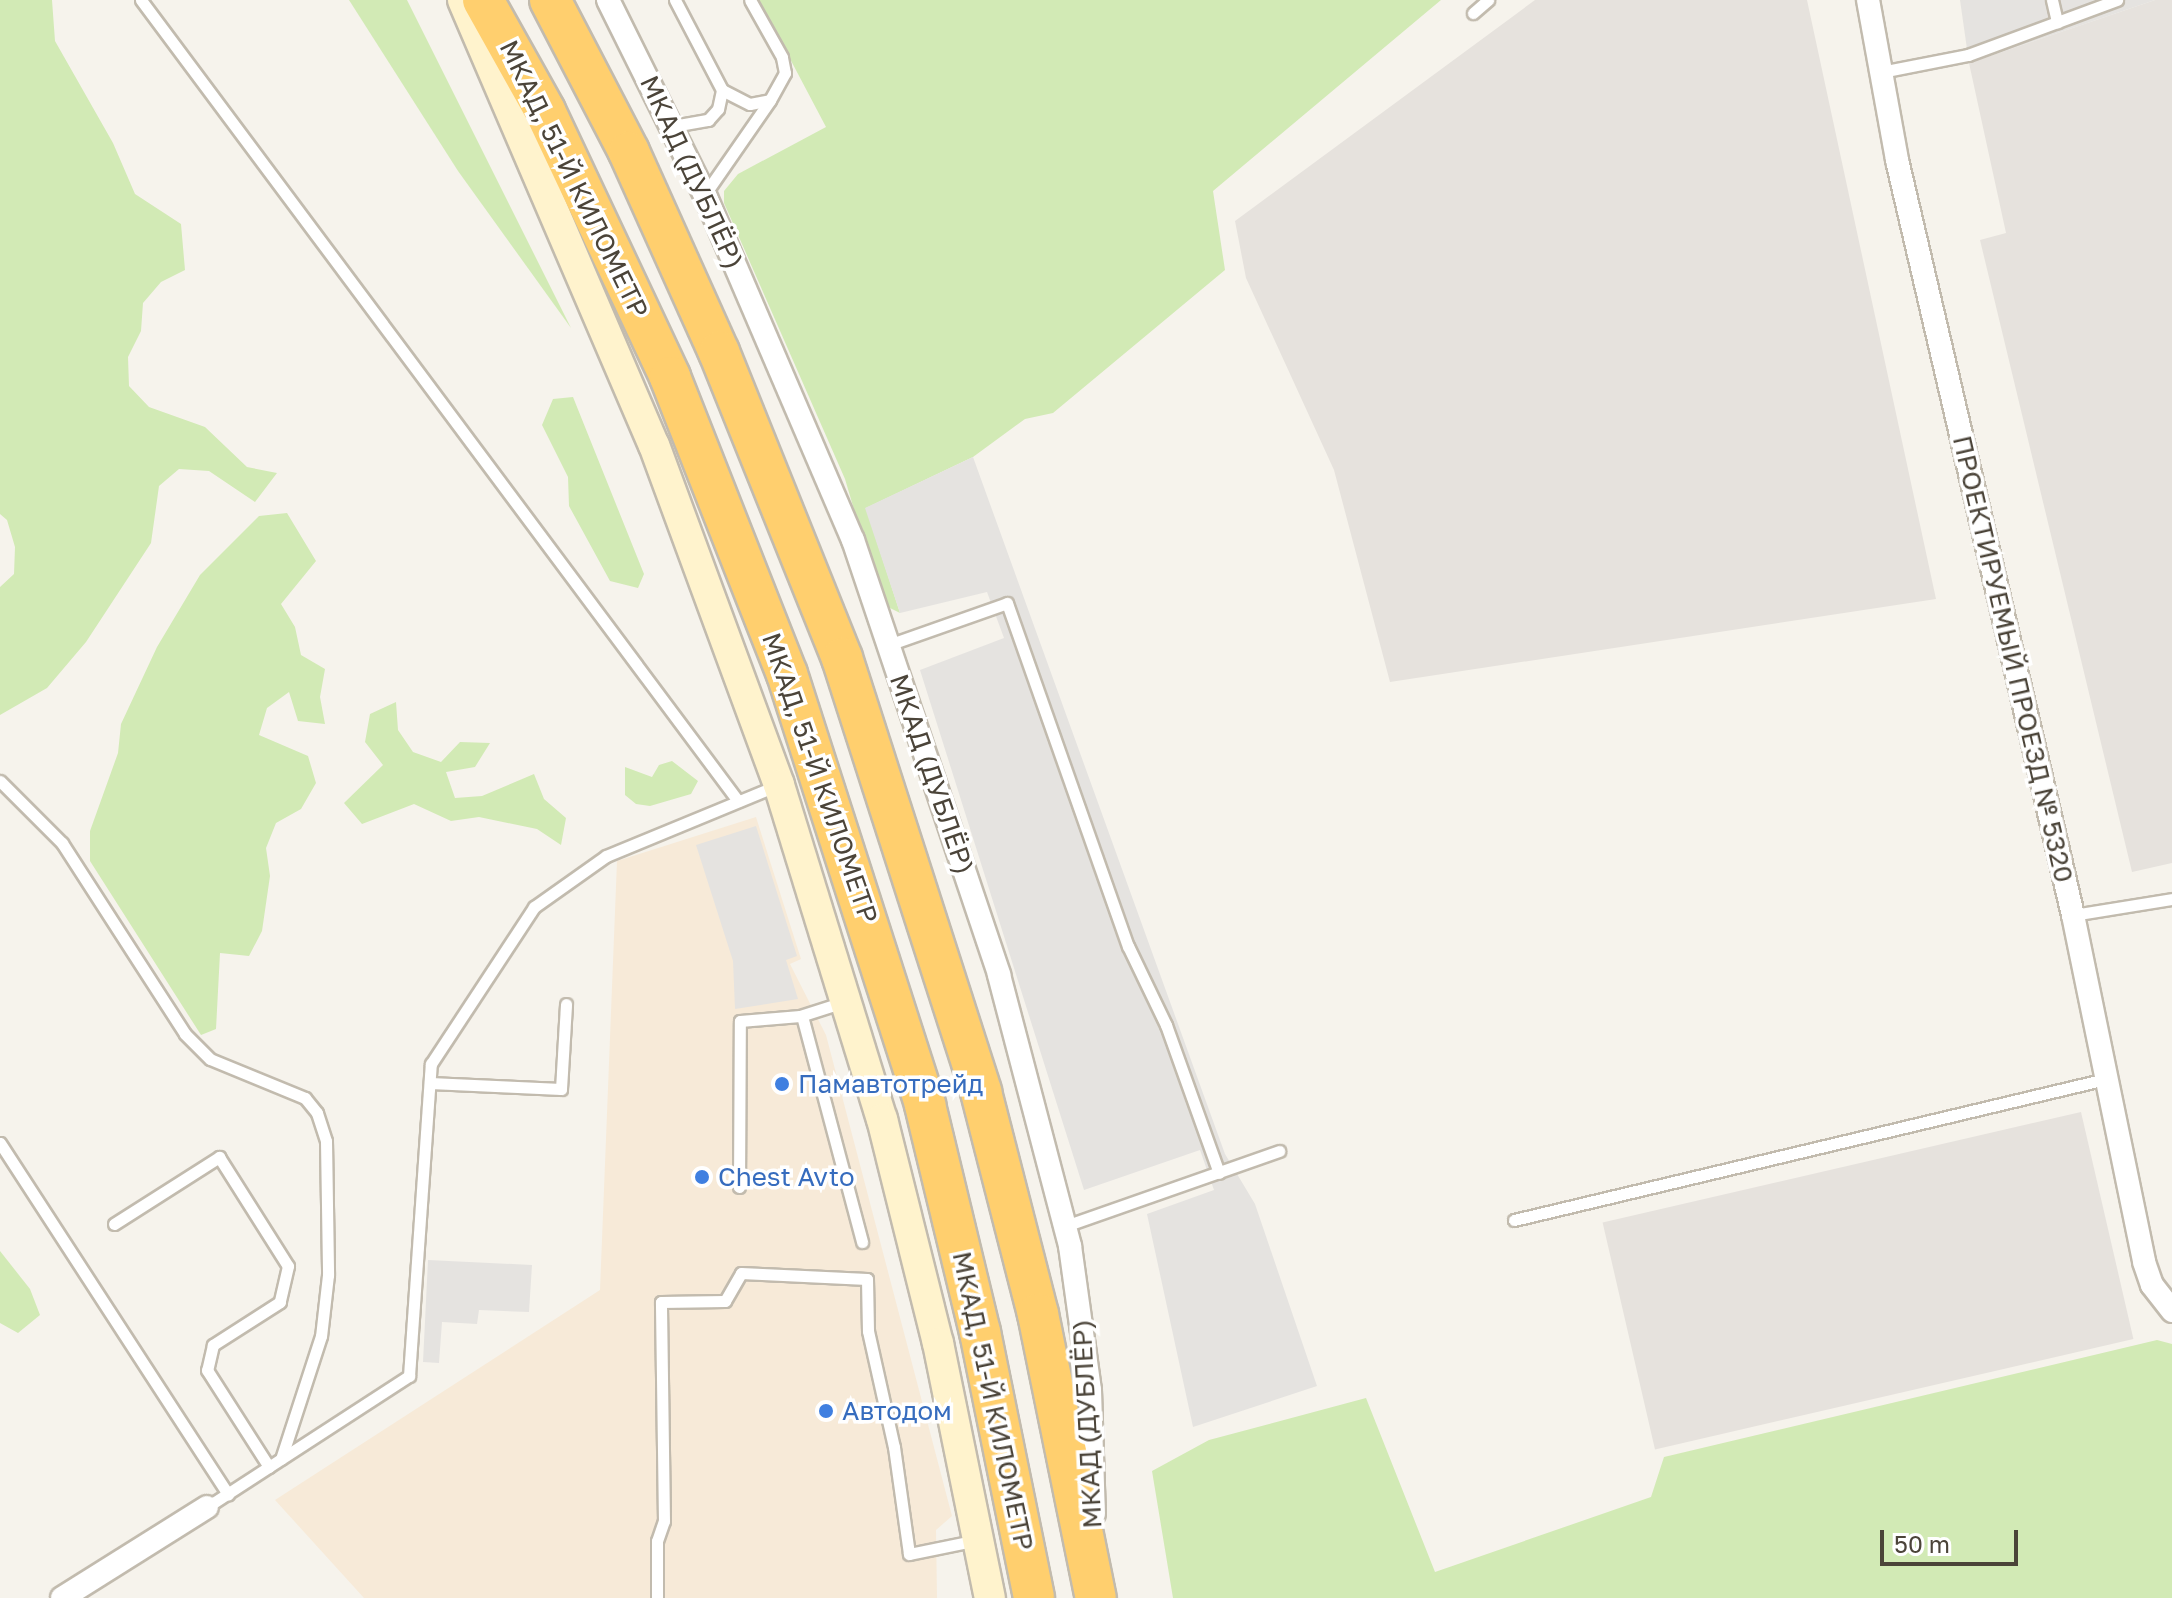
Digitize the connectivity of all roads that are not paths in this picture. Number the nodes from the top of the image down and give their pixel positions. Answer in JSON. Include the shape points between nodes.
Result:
{"nodes":[{"id":1,"x":141,"y":0,"type":"edge"},
{"id":2,"x":463,"y":0,"type":"edge"},
{"id":3,"x":483,"y":0,"type":"edge"},
{"id":4,"x":550,"y":0,"type":"edge"},
{"id":5,"x":608,"y":0,"type":"edge"},
{"id":6,"x":675,"y":0,"type":"edge"},
{"id":7,"x":750,"y":0,"type":"edge"},
{"id":8,"x":1488,"y":0,"type":"edge"},
{"id":9,"x":1868,"y":0,"type":"edge"},
{"id":10,"x":2052,"y":0,"type":"edge"},
{"id":11,"x":2117,"y":0,"type":"edge"},
{"id":12,"x":1473,"y":13,"type":"dead end"},
{"id":13,"x":2057,"y":22,"type":"junction"},
{"id":14,"x":1881,"y":72,"type":"junction"},
{"id":15,"x":722,"y":90,"type":"junction"},
{"id":16,"x":770,"y":100,"type":"junction"},
{"id":17,"x":673,"y":126,"type":"junction"},
{"id":18,"x":705,"y":195,"type":"junction"},
{"id":19,"x":888,"y":645,"type":"junction"},
{"id":20,"x":0,"y":781,"type":"edge"},
{"id":21,"x":779,"y":785,"type":"junction"},
{"id":22,"x":738,"y":801,"type":"junction"},
{"id":23,"x":2172,"y":899,"type":"edge"},
{"id":24,"x":2073,"y":915,"type":"junction"},
{"id":25,"x":848,"y":1000,"type":"junction"},
{"id":26,"x":566,"y":1004,"type":"dead end"},
{"id":27,"x":802,"y":1016,"type":"junction"},
{"id":28,"x":2106,"y":1079,"type":"junction"},
{"id":29,"x":430,"y":1083,"type":"junction"},
{"id":30,"x":0,"y":1143,"type":"edge"},
{"id":31,"x":1279,"y":1151,"type":"dead end"},
{"id":32,"x":1219,"y":1173,"type":"junction"},
{"id":33,"x":739,"y":1187,"type":"dead end"},
{"id":34,"x":1514,"y":1220,"type":"dead end"},
{"id":35,"x":114,"y":1224,"type":"dead end"},
{"id":36,"x":1065,"y":1226,"type":"junction"},
{"id":37,"x":862,"y":1242,"type":"dead end"},
{"id":38,"x":2172,"y":1311,"type":"edge"},
{"id":39,"x":280,"y":1460,"type":"junction"},
{"id":40,"x":269,"y":1467,"type":"junction"},
{"id":41,"x":228,"y":1494,"type":"junction"},
{"id":42,"x":207,"y":1507,"type":"joint"},
{"id":43,"x":982,"y":1539,"type":"junction"},
{"id":44,"x":1096,"y":1595,"type":"edge"},
{"id":45,"x":62,"y":1598,"type":"edge"},
{"id":46,"x":657,"y":1598,"type":"edge"},
{"id":47,"x":990,"y":1598,"type":"edge"},
{"id":48,"x":1034,"y":1598,"type":"edge"}],
"edges":[{"from":1,"to":22,"type":"lane"},
{"from":2,"to":21,"type":"street","via":[[654,445]]},
{"from":3,"to":48,"type":"highway","name":"МКАД, 51-Й КИЛОМЕТР","via":[[545,111],[670,377],[787,674],[925,1105],[980,1332]]},
{"from":4,"to":44,"type":"highway","via":[[629,152],[803,556],[950,984],[1038,1314]]},
{"from":5,"to":17,"type":"street","name":"МКАД (ДУБЛЁР)"},
{"from":6,"to":15,"type":"lane"},
{"from":7,"to":16,"type":"lane","via":[[782,57],[780,88]]},
{"from":8,"to":12,"type":"lane"},
{"from":9,"to":14,"type":"street","name":"ПРОЕКТИРУЕМЫЙ ПРОЕЗД № 5320"},
{"from":10,"to":13,"type":"lane"},
{"from":11,"to":13,"type":"lane"},
{"from":13,"to":14,"type":"lane","via":[[1968,55]]},
{"from":14,"to":24,"type":"street","name":"ПРОЕКТИРУЕМЫЙ ПРОЕЗД № 5320"},
{"from":15,"to":16,"type":"lane","via":[[750,104]]},
{"from":15,"to":17,"type":"lane","via":[[718,109],[708,120]]},
{"from":16,"to":18,"type":"lane"},
{"from":17,"to":18,"type":"street","name":"МКАД (ДУБЛЁР)"},
{"from":18,"to":19,"type":"street","name":"МКАД (ДУБЛЁР)","via":[[853,540]]},
{"from":19,"to":32,"type":"lane","via":[[1007,603],[1128,946],[1166,1025]]},
{"from":19,"to":36,"type":"street","name":"МКАД (ДУБЛЁР)","via":[[999,975]]},
{"from":20,"to":39,"type":"lane","via":[[62,843],[185,1034],[210,1059],[305,1098],[317,1113],[326,1141],[328,1275],[321,1336]]},
{"from":21,"to":22,"type":"lane"},
{"from":21,"to":25,"type":"street"},
{"from":22,"to":29,"type":"lane","via":[[606,856],[534,907],[431,1064]]},
{"from":23,"to":24,"type":"lane"},
{"from":24,"to":28,"type":"street","name":"ПРОЕКТИРУЕМЫЙ ПРОЕЗД № 5320"},
{"from":25,"to":27,"type":"lane"},
{"from":25,"to":43,"type":"street","via":[[916,1253]]},
{"from":26,"to":29,"type":"lane","via":[[561,1089]]},
{"from":27,"to":33,"type":"lane","via":[[740,1021]]},
{"from":27,"to":37,"type":"lane"},
{"from":28,"to":34,"type":"lane"},
{"from":28,"to":38,"type":"street","name":"ПРОЕКТИРУЕМЫЙ ПРОЕЗД № 5320","via":[[2144,1262],[2152,1285]]},
{"from":29,"to":39,"type":"lane","via":[[409,1376]]},
{"from":30,"to":41,"type":"lane"},
{"from":31,"to":32,"type":"lane"},
{"from":32,"to":36,"type":"lane"},
{"from":35,"to":40,"type":"lane","via":[[219,1157],[288,1266],[280,1302],[213,1345],[207,1370]]},
{"from":36,"to":44,"type":"street","name":"МКАД (ДУБЛЁР)","via":[[1090,1390]]},
{"from":39,"to":40,"type":"lane"},
{"from":40,"to":41,"type":"lane"},
{"from":41,"to":42,"type":"lane"},
{"from":42,"to":45,"type":"street"},
{"from":43,"to":46,"type":"lane","via":[[909,1554],[894,1447],[868,1331],[867,1279],[741,1273],[725,1301],[661,1302],[664,1521],[657,1541]]},
{"from":43,"to":47,"type":"street"}]}
